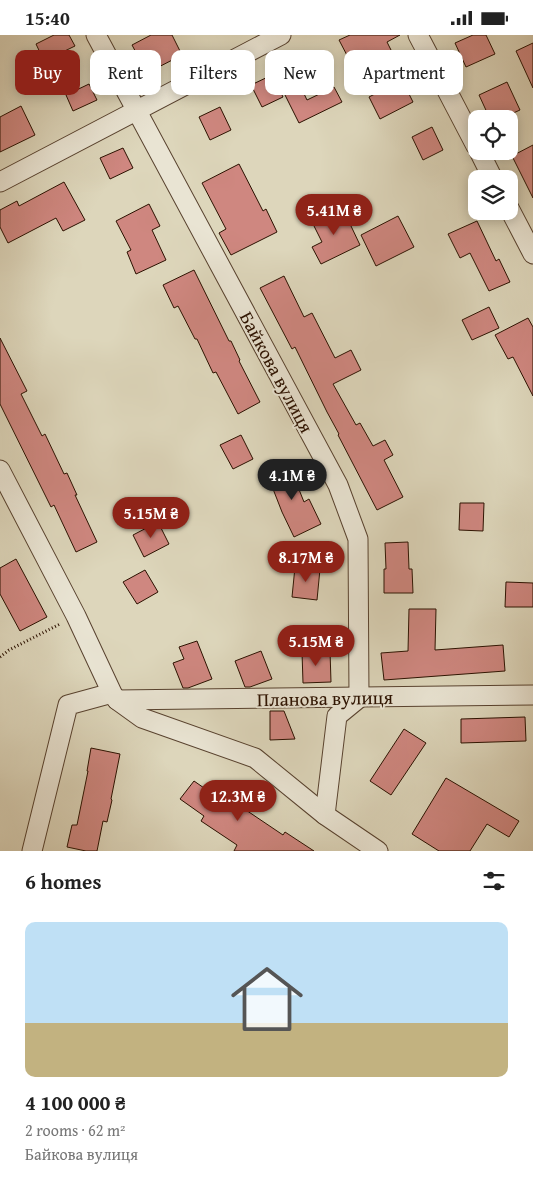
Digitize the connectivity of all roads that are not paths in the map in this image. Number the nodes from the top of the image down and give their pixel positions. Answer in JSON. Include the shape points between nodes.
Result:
{"nodes":[{"id":1,"x":96,"y":35,"type":"edge"},
{"id":2,"x":281,"y":35,"type":"edge"},
{"id":3,"x":418,"y":35,"type":"edge"},
{"id":4,"x":136,"y":110,"type":"junction"},
{"id":5,"x":468,"y":131,"type":"edge"},
{"id":6,"x":0,"y":182,"type":"edge"},
{"id":7,"x":515,"y":220,"type":"edge"},
{"id":8,"x":533,"y":254,"type":"edge"},
{"id":9,"x":0,"y":470,"type":"edge"},
{"id":10,"x":533,"y":695,"type":"edge"},
{"id":11,"x":115,"y":697,"type":"junction"},
{"id":12,"x":359,"y":698,"type":"junction"},
{"id":13,"x":325,"y":815,"type":"junction"},
{"id":14,"x":32,"y":851,"type":"edge"},
{"id":15,"x":378,"y":851,"type":"edge"}],
"edges":[{"from":1,"to":4,"type":"street","name":"Байкова вулиця"},
{"from":2,"to":4,"type":"street"},
{"from":3,"to":5,"type":"street"},
{"from":4,"to":6,"type":"street"},
{"from":4,"to":12,"type":"street","name":"Байкова вулиця","via":[[338,485],[358,539]]},
{"from":7,"to":8,"type":"street"},
{"from":9,"to":11,"type":"street"},
{"from":10,"to":12,"type":"street","name":"Планова вулиця"},
{"from":11,"to":12,"type":"street","name":"Планова вулиця"},
{"from":11,"to":13,"type":"street","via":[[142,718],[255,758]]},
{"from":11,"to":14,"type":"street","name":"Планова вулиця","via":[[68,705]]},
{"from":12,"to":13,"type":"street","via":[[337,716]]},
{"from":13,"to":15,"type":"street"}]}
